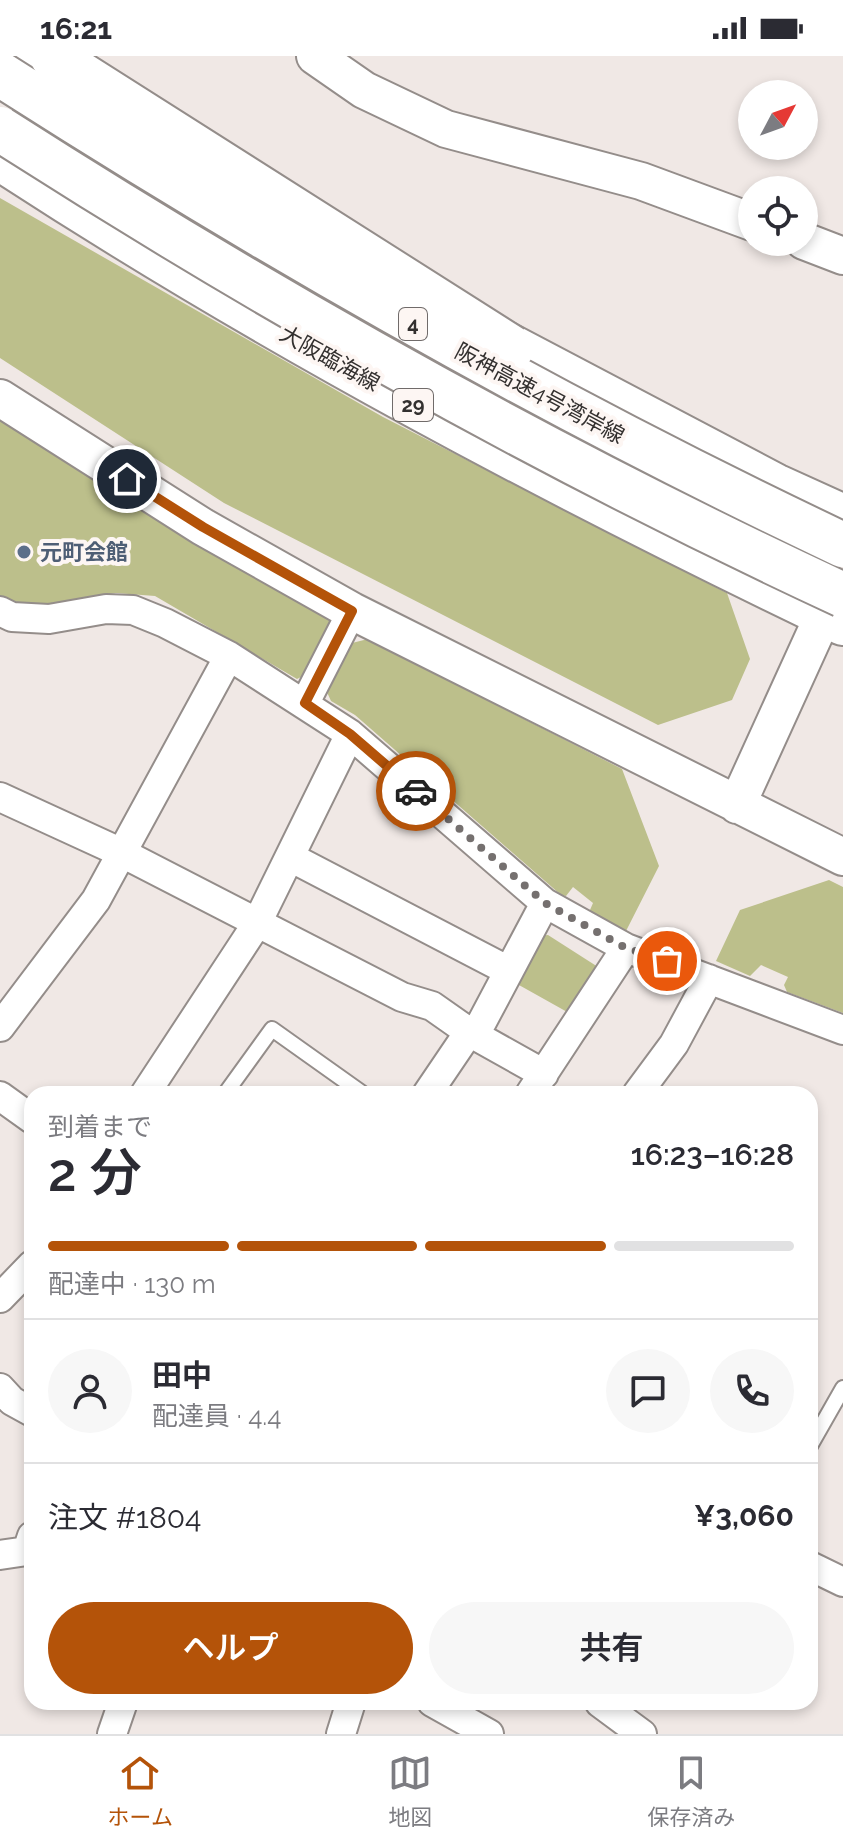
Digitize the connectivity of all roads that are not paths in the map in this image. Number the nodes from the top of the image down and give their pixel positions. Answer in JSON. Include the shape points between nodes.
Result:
{"nodes":[{"id":1,"x":13,"y":56,"type":"edge"},
{"id":2,"x":52,"y":56,"type":"edge"},
{"id":3,"x":315,"y":56,"type":"edge"},
{"id":4,"x":0,"y":74,"type":"edge"},
{"id":5,"x":0,"y":129,"type":"edge"},
{"id":6,"x":0,"y":158,"type":"edge"},
{"id":7,"x":738,"y":217,"type":"edge"},
{"id":8,"x":818,"y":246,"type":"edge"},
{"id":9,"x":843,"y":256,"type":"edge"},
{"id":10,"x":0,"y":398,"type":"edge"},
{"id":11,"x":765,"y":508,"type":"junction"},
{"id":12,"x":842,"y":522,"type":"edge"},
{"id":13,"x":838,"y":604,"type":"edge"},
{"id":14,"x":0,"y":611,"type":"edge"},
{"id":15,"x":352,"y":611,"type":"junction"},
{"id":16,"x":229,"y":656,"type":"junction"},
{"id":17,"x":305,"y":703,"type":"junction"},
{"id":18,"x":350,"y":734,"type":"junction"},
{"id":19,"x":0,"y":797,"type":"edge"},
{"id":20,"x":737,"y":805,"type":"junction"},
{"id":21,"x":122,"y":853,"type":"junction"},
{"id":22,"x":290,"y":857,"type":"junction"},
{"id":23,"x":843,"y":857,"type":"edge"},
{"id":24,"x":545,"y":903,"type":"junction"},
{"id":25,"x":256,"y":925,"type":"junction"},
{"id":26,"x":626,"y":948,"type":"junction"},
{"id":27,"x":509,"y":971,"type":"junction"},
{"id":28,"x":709,"y":979,"type":"junction"},
{"id":29,"x":0,"y":1027,"type":"edge"},
{"id":30,"x":843,"y":1030,"type":"edge"},
{"id":31,"x":472,"y":1034,"type":"junction"},
{"id":32,"x":537,"y":1084,"type":"edge"},
{"id":33,"x":150,"y":1086,"type":"edge"},
{"id":34,"x":231,"y":1086,"type":"edge"},
{"id":35,"x":352,"y":1086,"type":"edge"},
{"id":36,"x":433,"y":1086,"type":"edge"},
{"id":37,"x":643,"y":1086,"type":"edge"},
{"id":38,"x":0,"y":1096,"type":"edge"},
{"id":39,"x":24,"y":1113,"type":"edge"},
{"id":40,"x":24,"y":1273,"type":"edge"},
{"id":41,"x":0,"y":1298,"type":"edge"},
{"id":42,"x":0,"y":1388,"type":"edge"},
{"id":43,"x":843,"y":1388,"type":"edge"},
{"id":44,"x":24,"y":1408,"type":"edge"},
{"id":45,"x":818,"y":1432,"type":"edge"},
{"id":46,"x":24,"y":1551,"type":"edge"},
{"id":47,"x":0,"y":1555,"type":"edge"},
{"id":48,"x":818,"y":1570,"type":"edge"},
{"id":49,"x":843,"y":1582,"type":"edge"},
{"id":50,"x":120,"y":1710,"type":"edge"},
{"id":51,"x":348,"y":1710,"type":"edge"},
{"id":52,"x":446,"y":1710,"type":"edge"},
{"id":53,"x":605,"y":1710,"type":"edge"},
{"id":54,"x":112,"y":1734,"type":"edge"},
{"id":55,"x":341,"y":1734,"type":"edge"},
{"id":56,"x":489,"y":1734,"type":"edge"},
{"id":57,"x":642,"y":1734,"type":"edge"}],
"edges":[{"from":1,"to":12,"type":"main road","via":[[202,175],[382,279]]},
{"from":2,"to":11,"type":"main road","bridge":true},
{"from":3,"to":7,"type":"street","via":[[364,90],[446,129],[641,181]]},
{"from":4,"to":11,"type":"main road","name":"阪神高速4号湾岸線","number":"4","bridge":true,"via":[[183,191],[369,300],[563,407]]},
{"from":5,"to":13,"type":"main road","name":"阪神高速4号湾岸線","number":"4","bridge":true,"via":[[145,222],[344,337]]},
{"from":6,"to":13,"type":"main road","name":"大阪臨海線","number":"29","via":[[131,244],[533,471]]},
{"from":8,"to":9,"type":"street"},
{"from":10,"to":15,"type":"street","via":[[203,527]]},
{"from":11,"to":12,"type":"main road","name":"阪神高速4号湾岸線","number":"4","bridge":true},
{"from":12,"to":13,"type":"street"},
{"from":13,"to":20,"type":"street"},
{"from":14,"to":16,"type":"street","via":[[49,619],[133,610]]},
{"from":15,"to":17,"type":"street"},
{"from":15,"to":20,"type":"street"},
{"from":16,"to":17,"type":"street"},
{"from":16,"to":21,"type":"street"},
{"from":17,"to":18,"type":"street"},
{"from":18,"to":22,"type":"street"},
{"from":18,"to":24,"type":"street"},
{"from":19,"to":21,"type":"street"},
{"from":20,"to":23,"type":"street"},
{"from":21,"to":25,"type":"street"},
{"from":21,"to":29,"type":"street","via":[[96,900]]},
{"from":22,"to":25,"type":"street"},
{"from":22,"to":27,"type":"street"},
{"from":24,"to":26,"type":"street"},
{"from":24,"to":27,"type":"street"},
{"from":25,"to":31,"type":"street","via":[[402,997],[432,1006]]},
{"from":25,"to":33,"type":"street"},
{"from":26,"to":28,"type":"street"},
{"from":26,"to":32,"type":"street"},
{"from":27,"to":31,"type":"street"},
{"from":28,"to":30,"type":"street"},
{"from":28,"to":37,"type":"street","via":[[674,1044]]},
{"from":31,"to":32,"type":"street"},
{"from":31,"to":36,"type":"street"},
{"from":34,"to":35,"type":"lane","via":[[272,1029]]},
{"from":38,"to":39,"type":"street"},
{"from":40,"to":41,"type":"street"},
{"from":42,"to":44,"type":"street"},
{"from":43,"to":45,"type":"lane"},
{"from":46,"to":47,"type":"street"},
{"from":48,"to":49,"type":"street"},
{"from":50,"to":54,"type":"street"},
{"from":51,"to":55,"type":"street"},
{"from":52,"to":56,"type":"street"},
{"from":53,"to":57,"type":"street"}]}
